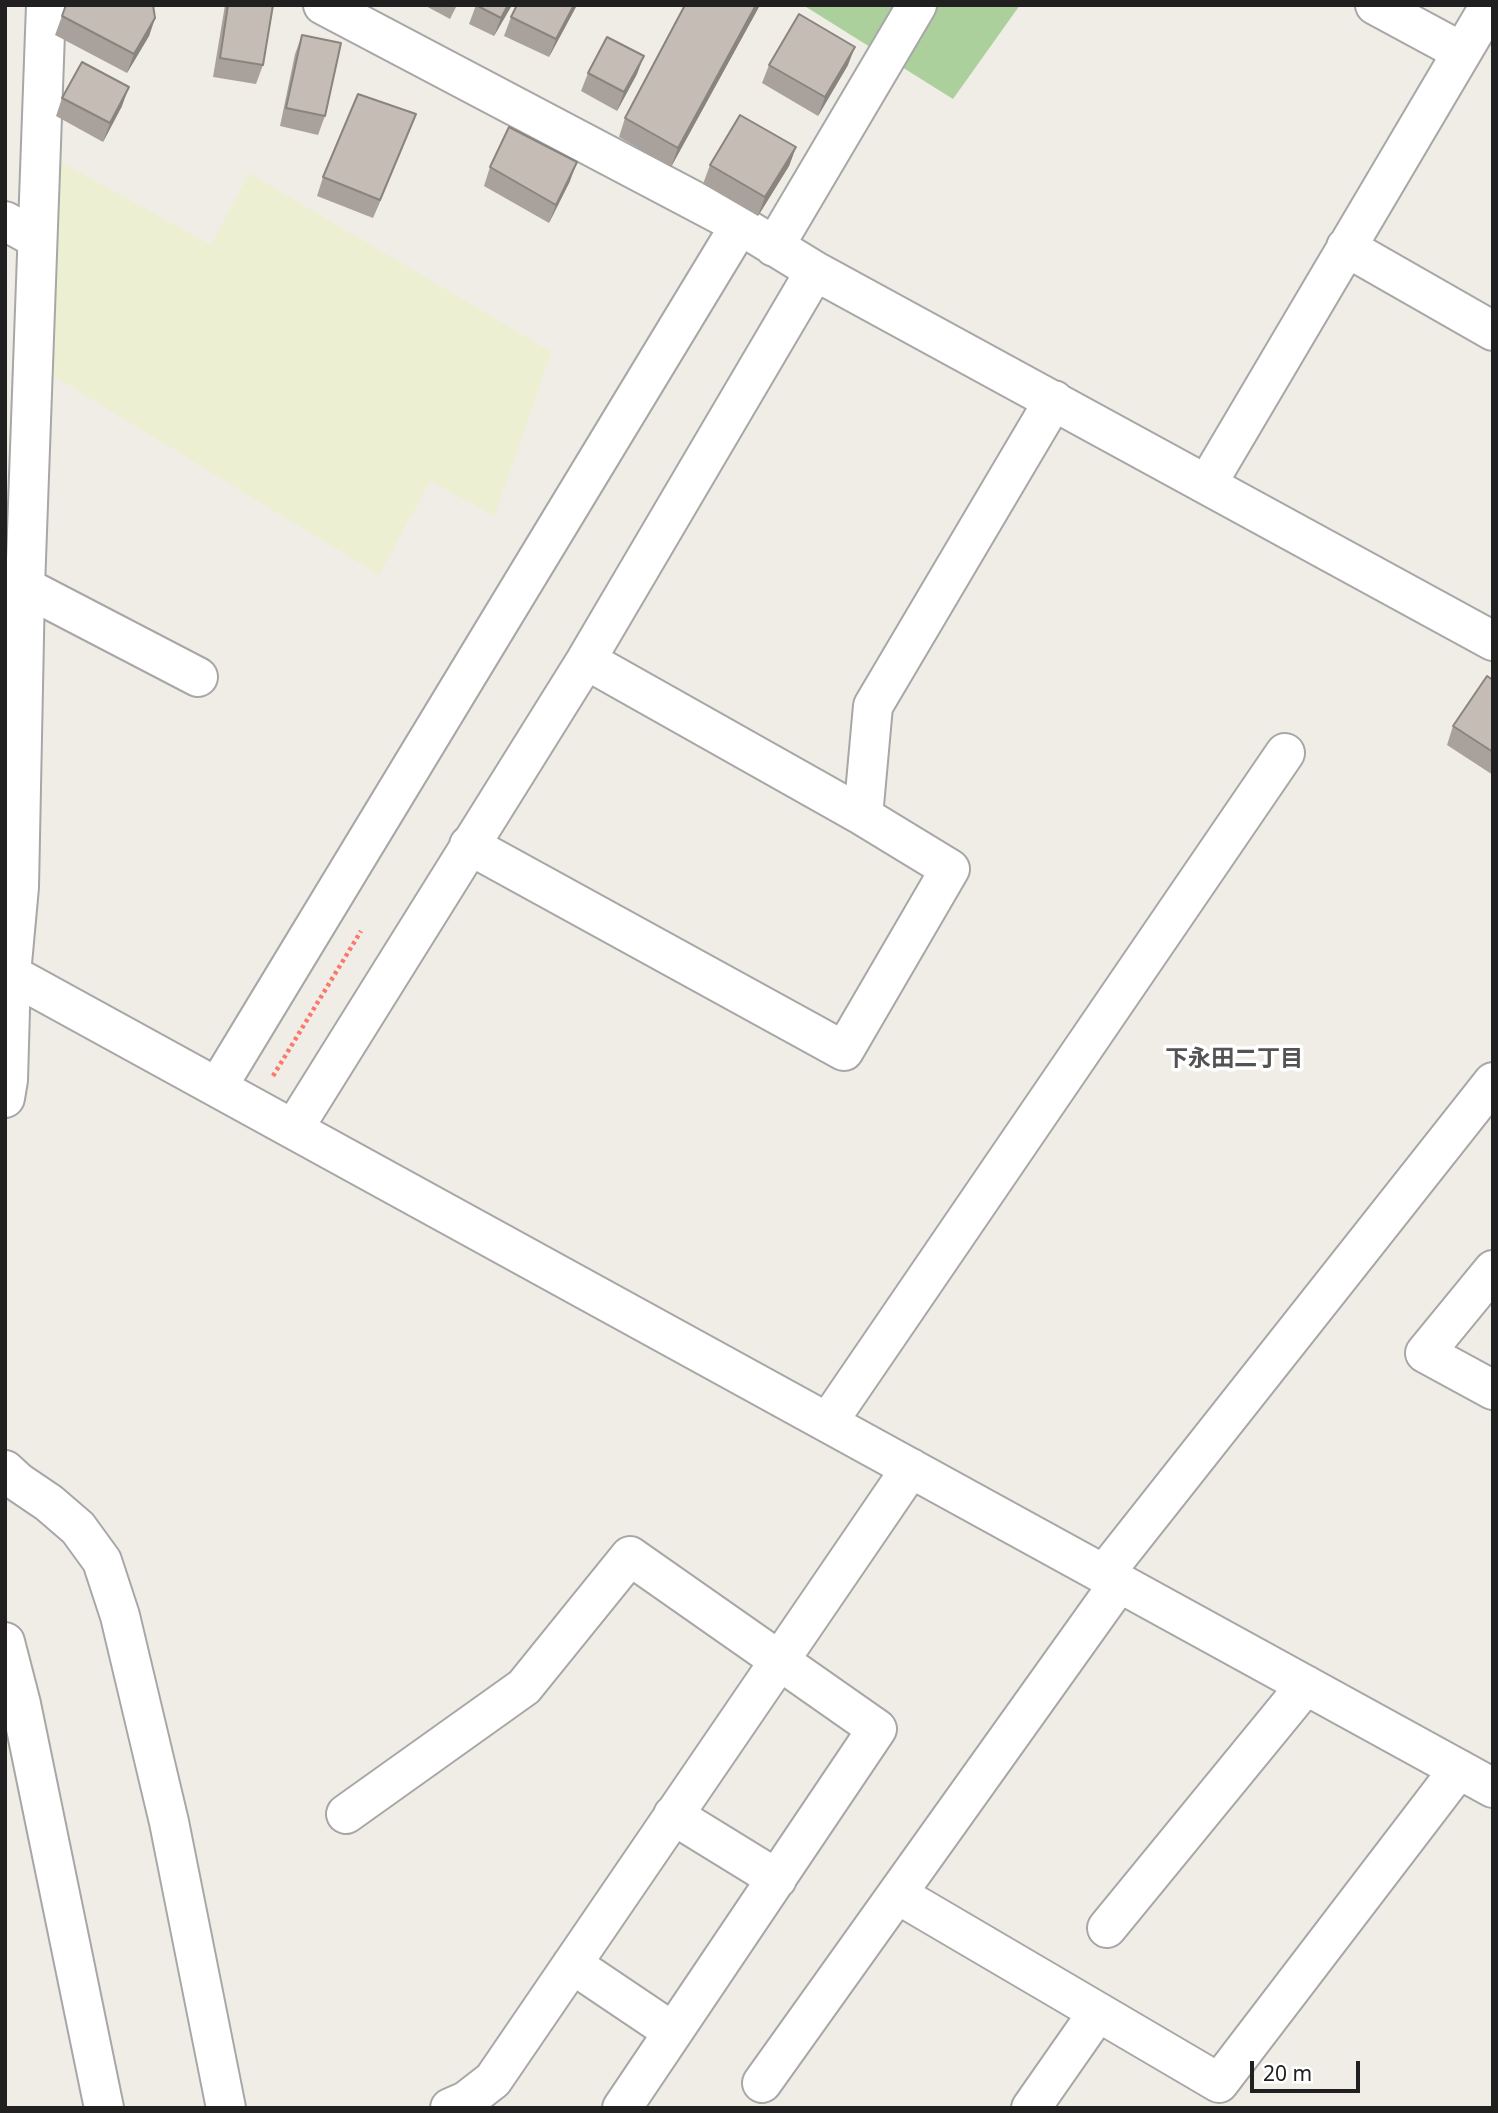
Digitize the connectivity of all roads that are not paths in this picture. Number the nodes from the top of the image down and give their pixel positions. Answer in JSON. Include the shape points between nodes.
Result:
{"nodes":[{"id":1,"x":46,"y":5,"type":"edge"},
{"id":2,"x":323,"y":5,"type":"edge"},
{"id":3,"x":917,"y":5,"type":"edge"},
{"id":4,"x":1375,"y":5,"type":"edge"},
{"id":5,"x":1490,"y":5,"type":"edge"},
{"id":6,"x":1462,"y":52,"type":"junction"},
{"id":7,"x":740,"y":225,"type":"junction"},
{"id":8,"x":26,"y":243,"type":"edge"},
{"id":9,"x":774,"y":247,"type":"junction"},
{"id":10,"x":1346,"y":247,"type":"junction"},
{"id":11,"x":815,"y":271,"type":"junction"},
{"id":12,"x":5,"y":310,"type":"edge"},
{"id":13,"x":1493,"y":331,"type":"edge"},
{"id":14,"x":1054,"y":401,"type":"junction"},
{"id":15,"x":1207,"y":484,"type":"junction"},
{"id":16,"x":25,"y":587,"type":"junction"},
{"id":17,"x":1493,"y":640,"type":"edge"},
{"id":18,"x":586,"y":660,"type":"junction"},
{"id":19,"x":198,"y":677,"type":"dead end"},
{"id":20,"x":1285,"y":753,"type":"dead end"},
{"id":21,"x":863,"y":816,"type":"junction"},
{"id":22,"x":469,"y":845,"type":"junction"},
{"id":23,"x":8,"y":972,"type":"edge"},
{"id":24,"x":1493,"y":1082,"type":"edge"},
{"id":25,"x":218,"y":1086,"type":"junction"},
{"id":26,"x":5,"y":1098,"type":"edge"},
{"id":27,"x":294,"y":1128,"type":"junction"},
{"id":28,"x":1493,"y":1270,"type":"edge"},
{"id":29,"x":1493,"y":1390,"type":"edge"},
{"id":30,"x":828,"y":1422,"type":"junction"},
{"id":31,"x":911,"y":1468,"type":"junction"},
{"id":32,"x":5,"y":1470,"type":"edge"},
{"id":33,"x":1111,"y":1578,"type":"junction"},
{"id":34,"x":5,"y":1642,"type":"edge"},
{"id":35,"x":778,"y":1661,"type":"junction"},
{"id":36,"x":1306,"y":1685,"type":"junction"},
{"id":37,"x":19,"y":1760,"type":"edge"},
{"id":38,"x":1459,"y":1769,"type":"junction"},
{"id":39,"x":1493,"y":1788,"type":"edge"},
{"id":40,"x":346,"y":1814,"type":"dead end"},
{"id":41,"x":673,"y":1815,"type":"junction"},
{"id":42,"x":777,"y":1879,"type":"junction"},
{"id":43,"x":897,"y":1894,"type":"junction"},
{"id":44,"x":1107,"y":1928,"type":"dead end"},
{"id":45,"x":572,"y":1964,"type":"junction"},
{"id":46,"x":1098,"y":2012,"type":"junction"},
{"id":47,"x":673,"y":2032,"type":"junction"},
{"id":48,"x":762,"y":2083,"type":"dead end"},
{"id":49,"x":104,"y":2108,"type":"edge"},
{"id":50,"x":226,"y":2108,"type":"edge"},
{"id":51,"x":450,"y":2108,"type":"edge"},
{"id":52,"x":622,"y":2108,"type":"edge"},
{"id":53,"x":1031,"y":2108,"type":"edge"}],
"edges":[{"from":1,"to":8,"type":"street"},
{"from":2,"to":7,"type":"street"},
{"from":3,"to":9,"type":"street"},
{"from":4,"to":6,"type":"street"},
{"from":5,"to":6,"type":"street"},
{"from":6,"to":10,"type":"street"},
{"from":7,"to":9,"type":"street"},
{"from":7,"to":25,"type":"street"},
{"from":8,"to":12,"type":"street"},
{"from":8,"to":16,"type":"street"},
{"from":9,"to":11,"type":"street"},
{"from":10,"to":13,"type":"street"},
{"from":10,"to":15,"type":"street"},
{"from":11,"to":14,"type":"street"},
{"from":11,"to":18,"type":"street"},
{"from":14,"to":15,"type":"street"},
{"from":14,"to":21,"type":"street","via":[[873,706]]},
{"from":15,"to":17,"type":"street"},
{"from":16,"to":19,"type":"street"},
{"from":16,"to":23,"type":"street","via":[[19,887]]},
{"from":18,"to":21,"type":"street"},
{"from":18,"to":22,"type":"street"},
{"from":20,"to":30,"type":"street"},
{"from":21,"to":22,"type":"street","via":[[950,869],[844,1051]]},
{"from":22,"to":27,"type":"street"},
{"from":23,"to":25,"type":"street"},
{"from":23,"to":26,"type":"street"},
{"from":24,"to":33,"type":"street"},
{"from":25,"to":27,"type":"street"},
{"from":27,"to":30,"type":"street"},
{"from":28,"to":29,"type":"street","via":[[1425,1353]]},
{"from":30,"to":31,"type":"street"},
{"from":31,"to":33,"type":"street"},
{"from":31,"to":35,"type":"street"},
{"from":32,"to":50,"type":"street","via":[[78,1528],[102,1560],[120,1616],[169,1822]]},
{"from":33,"to":36,"type":"street"},
{"from":33,"to":43,"type":"street"},
{"from":34,"to":37,"type":"street","via":[[21,1704]]},
{"from":35,"to":40,"type":"street","via":[[630,1556],[524,1687]]},
{"from":35,"to":41,"type":"street"},
{"from":35,"to":42,"type":"street","via":[[877,1729]]},
{"from":36,"to":38,"type":"street"},
{"from":36,"to":44,"type":"street"},
{"from":37,"to":49,"type":"street"},
{"from":38,"to":39,"type":"street"},
{"from":38,"to":46,"type":"street","via":[[1219,2083]]},
{"from":41,"to":42,"type":"street"},
{"from":41,"to":45,"type":"street"},
{"from":42,"to":47,"type":"street"},
{"from":43,"to":46,"type":"street"},
{"from":43,"to":48,"type":"street"},
{"from":45,"to":47,"type":"street"},
{"from":45,"to":51,"type":"street","via":[[492,2080]]},
{"from":46,"to":53,"type":"street"},
{"from":47,"to":52,"type":"street"}]}
